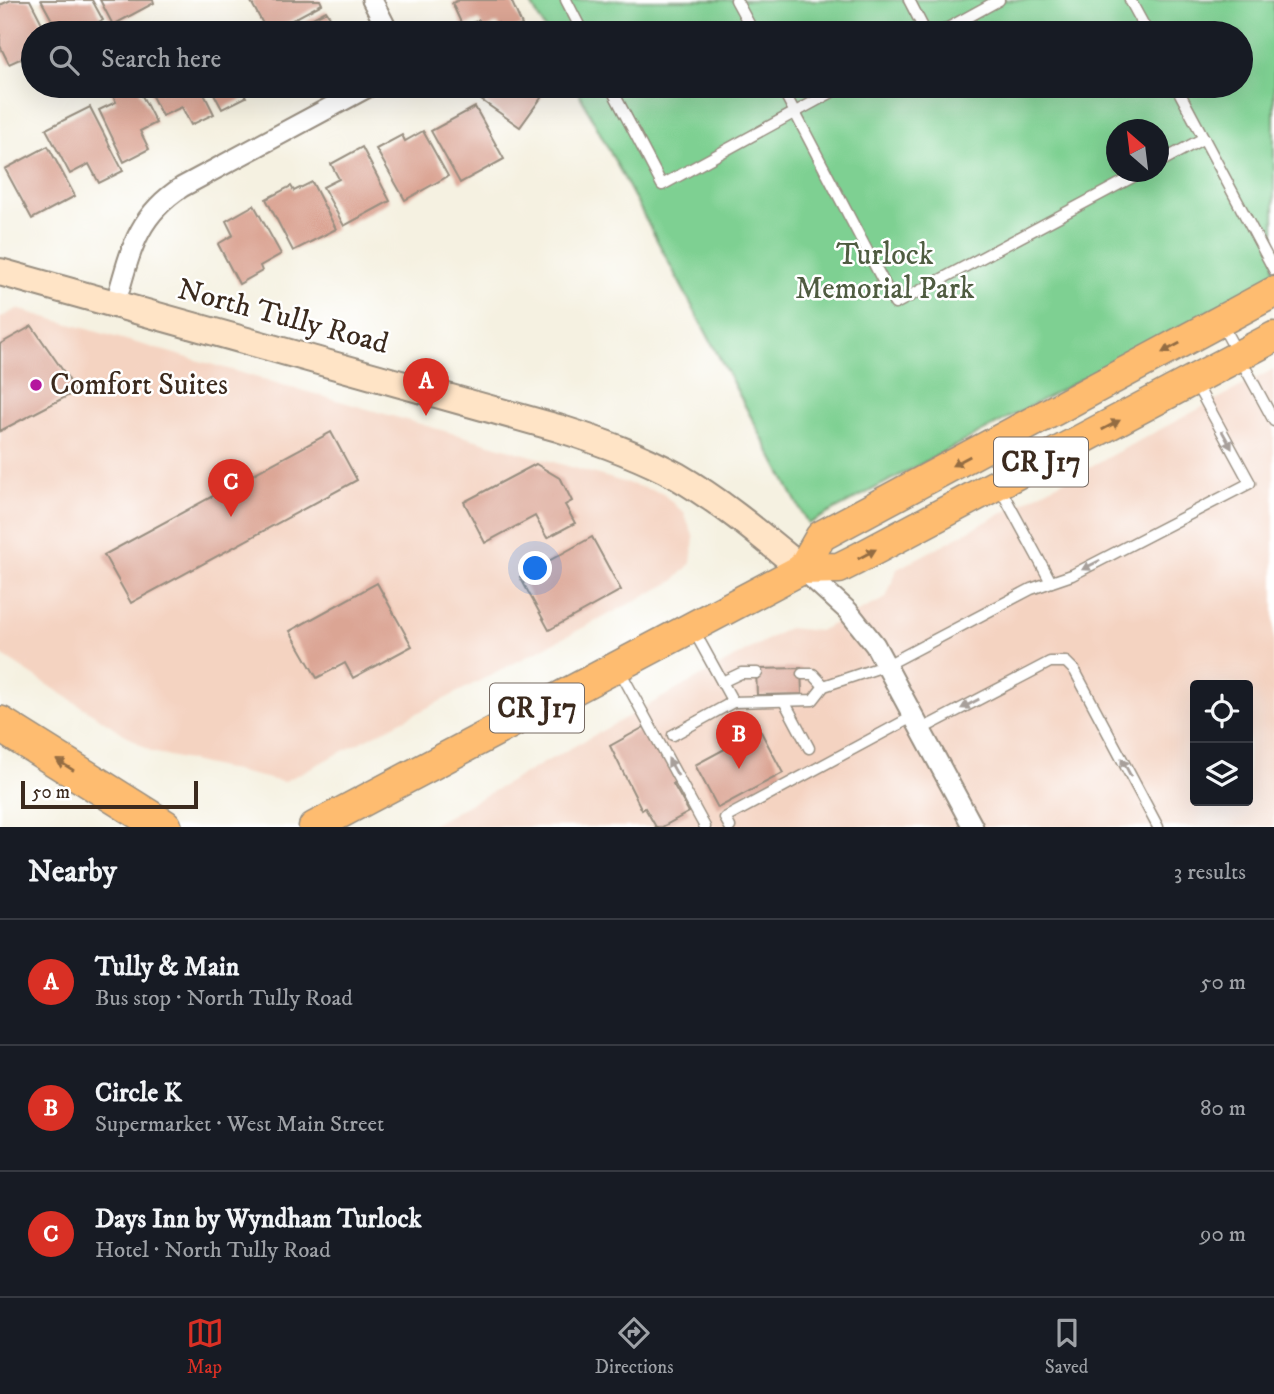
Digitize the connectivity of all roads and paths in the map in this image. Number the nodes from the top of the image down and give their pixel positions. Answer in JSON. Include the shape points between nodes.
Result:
{"nodes":[{"id":1,"x":372,"y":0,"type":"edge"},
{"id":2,"x":566,"y":0,"type":"edge"},
{"id":3,"x":736,"y":0,"type":"edge"},
{"id":4,"x":909,"y":0,"type":"edge"},
{"id":5,"x":999,"y":0,"type":"edge"},
{"id":6,"x":1130,"y":0,"type":"edge"},
{"id":7,"x":383,"y":21,"type":"edge"},
{"id":8,"x":577,"y":21,"type":"edge"},
{"id":9,"x":747,"y":21,"type":"edge"},
{"id":10,"x":920,"y":21,"type":"edge"},
{"id":11,"x":961,"y":21,"type":"edge"},
{"id":12,"x":1141,"y":21,"type":"edge"},
{"id":13,"x":348,"y":98,"type":"edge"},
{"id":14,"x":616,"y":98,"type":"edge"},
{"id":15,"x":787,"y":98,"type":"edge"},
{"id":16,"x":821,"y":98,"type":"edge"},
{"id":17,"x":1182,"y":98,"type":"edge"},
{"id":18,"x":795,"y":112,"type":"junction"},
{"id":19,"x":1204,"y":138,"type":"junction"},
{"id":20,"x":1169,"y":157,"type":"edge"},
{"id":21,"x":1123,"y":182,"type":"edge"},
{"id":22,"x":1274,"y":270,"type":"edge"},
{"id":23,"x":0,"y":272,"type":"edge"},
{"id":24,"x":1274,"y":292,"type":"edge"},
{"id":25,"x":115,"y":305,"type":"junction"},
{"id":26,"x":1220,"y":321,"type":"junction"},
{"id":27,"x":1274,"y":337,"type":"edge"},
{"id":28,"x":1239,"y":356,"type":"junction"},
{"id":29,"x":1194,"y":380,"type":"junction"},
{"id":30,"x":1274,"y":421,"type":"edge"},
{"id":31,"x":998,"y":485,"type":"junction"},
{"id":32,"x":802,"y":569,"type":"junction"},
{"id":33,"x":1051,"y":582,"type":"junction"},
{"id":34,"x":692,"y":627,"type":"junction"},
{"id":35,"x":887,"y":665,"type":"junction"},
{"id":36,"x":618,"y":666,"type":"junction"},
{"id":37,"x":757,"y":673,"type":"dead end"},
{"id":38,"x":802,"y":674,"type":"dead end"},
{"id":39,"x":722,"y":682,"type":"junction"},
{"id":40,"x":824,"y":687,"type":"junction"},
{"id":41,"x":784,"y":701,"type":"junction"},
{"id":42,"x":733,"y":702,"type":"junction"},
{"id":43,"x":918,"y":722,"type":"junction"},
{"id":44,"x":0,"y":724,"type":"edge"},
{"id":45,"x":673,"y":735,"type":"dead end"},
{"id":46,"x":809,"y":748,"type":"dead end"},
{"id":47,"x":164,"y":827,"type":"edge"},
{"id":48,"x":314,"y":827,"type":"edge"},
{"id":49,"x":705,"y":827,"type":"edge"},
{"id":50,"x":730,"y":827,"type":"edge"},
{"id":51,"x":973,"y":827,"type":"edge"},
{"id":52,"x":1158,"y":827,"type":"edge"}],
"edges":[{"from":1,"to":7,"type":"street"},
{"from":2,"to":8,"type":"lane"},
{"from":3,"to":9,"type":"lane"},
{"from":4,"to":10,"type":"lane"},
{"from":5,"to":11,"type":"lane"},
{"from":6,"to":12,"type":"lane"},
{"from":13,"to":25,"type":"street","via":[[162,202],[136,236]]},
{"from":14,"to":18,"type":"lane","via":[[662,186]]},
{"from":15,"to":18,"type":"lane"},
{"from":16,"to":18,"type":"lane"},
{"from":17,"to":19,"type":"lane"},
{"from":18,"to":21,"type":"lane","via":[[895,304]]},
{"from":19,"to":20,"type":"lane"},
{"from":19,"to":22,"type":"lane"},
{"from":23,"to":25,"type":"street","name":"North Tully Road"},
{"from":24,"to":26,"type":"main road","number":"CR J17"},
{"from":25,"to":32,"type":"street","name":"North Tully Road","via":[[607,444],[695,487]]},
{"from":26,"to":28,"type":"lane"},
{"from":26,"to":32,"type":"main road","number":"CR J17","one_way":true,"via":[[821,536]]},
{"from":27,"to":28,"type":"main road","number":"CR J17"},
{"from":28,"to":29,"type":"main road","number":"CR J17"},
{"from":28,"to":30,"type":"lane"},
{"from":31,"to":29,"type":"main road","number":"CR J17","one_way":true},
{"from":29,"to":33,"type":"lane","one_way":true,"via":[[1250,483]]},
{"from":32,"to":31,"type":"main road","number":"CR J17","one_way":true,"via":[[839,568]]},
{"from":31,"to":33,"type":"lane"},
{"from":32,"to":34,"type":"main road","number":"CR J17"},
{"from":32,"to":35,"type":"street","via":[[859,623]]},
{"from":33,"to":35,"type":"lane"},
{"from":34,"to":36,"type":"main road","number":"CR J17"},
{"from":34,"to":39,"type":"lane"},
{"from":35,"to":40,"type":"lane"},
{"from":35,"to":43,"type":"street"},
{"from":36,"to":48,"type":"main road","number":"CR J17"},
{"from":49,"to":36,"type":"lane","one_way":true},
{"from":37,"to":39,"type":"lane","via":[[741,673]]},
{"from":38,"to":40,"type":"lane","via":[[813,674]]},
{"from":39,"to":42,"type":"lane"},
{"from":40,"to":41,"type":"lane","via":[[813,699]]},
{"from":41,"to":42,"type":"lane"},
{"from":41,"to":46,"type":"lane"},
{"from":42,"to":45,"type":"lane"},
{"from":43,"to":50,"type":"lane","via":[[725,818]]},
{"from":43,"to":51,"type":"street"},
{"from":52,"to":43,"type":"lane","one_way":true,"via":[[1066,662],[1049,662]]},
{"from":47,"to":44,"type":"highway","one_way":true}]}
